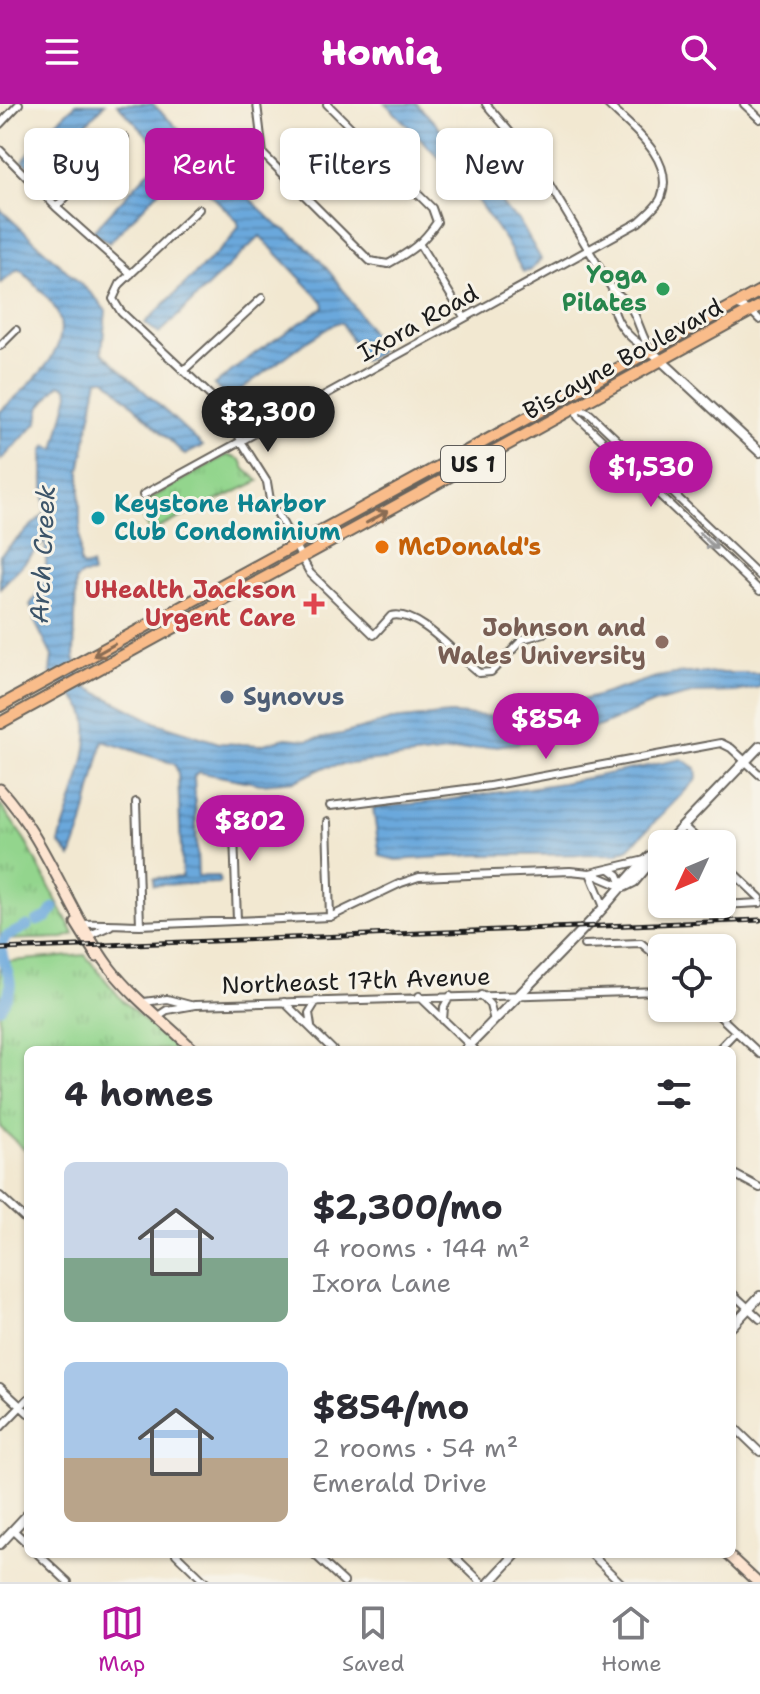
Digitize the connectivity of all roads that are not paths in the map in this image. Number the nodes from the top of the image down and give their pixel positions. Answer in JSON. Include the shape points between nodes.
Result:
{"nodes":[{"id":1,"x":19,"y":104,"type":"edge"},
{"id":2,"x":257,"y":104,"type":"edge"},
{"id":3,"x":327,"y":104,"type":"edge"},
{"id":4,"x":486,"y":104,"type":"edge"},
{"id":5,"x":607,"y":104,"type":"edge"},
{"id":6,"x":744,"y":104,"type":"edge"},
{"id":7,"x":760,"y":119,"type":"edge"},
{"id":8,"x":0,"y":124,"type":"edge"},
{"id":9,"x":0,"y":150,"type":"edge"},
{"id":10,"x":63,"y":200,"type":"edge"},
{"id":11,"x":56,"y":207,"type":"junction"},
{"id":12,"x":199,"y":209,"type":"dead end"},
{"id":13,"x":420,"y":245,"type":"junction"},
{"id":14,"x":590,"y":251,"type":"junction"},
{"id":15,"x":131,"y":274,"type":"junction"},
{"id":16,"x":760,"y":291,"type":"edge"},
{"id":17,"x":614,"y":292,"type":"junction"},
{"id":18,"x":262,"y":298,"type":"dead end"},
{"id":19,"x":735,"y":305,"type":"junction"},
{"id":20,"x":756,"y":309,"type":"edge"},
{"id":21,"x":464,"y":317,"type":"junction"},
{"id":22,"x":760,"y":320,"type":"edge"},
{"id":23,"x":16,"y":330,"type":"dead end"},
{"id":24,"x":0,"y":346,"type":"edge"},
{"id":25,"x":651,"y":351,"type":"junction"},
{"id":26,"x":662,"y":360,"type":"junction"},
{"id":27,"x":183,"y":371,"type":"junction"},
{"id":28,"x":594,"y":382,"type":"junction"},
{"id":29,"x":560,"y":400,"type":"junction"},
{"id":30,"x":575,"y":407,"type":"junction"},
{"id":31,"x":545,"y":425,"type":"junction"},
{"id":32,"x":241,"y":441,"type":"junction"},
{"id":33,"x":760,"y":452,"type":"edge"},
{"id":34,"x":143,"y":495,"type":"dead end"},
{"id":35,"x":294,"y":545,"type":"junction"},
{"id":36,"x":739,"y":553,"type":"junction"},
{"id":37,"x":301,"y":558,"type":"junction"},
{"id":38,"x":727,"y":558,"type":"junction"},
{"id":39,"x":760,"y":576,"type":"edge"},
{"id":40,"x":760,"y":591,"type":"edge"},
{"id":41,"x":544,"y":633,"type":"dead end"},
{"id":42,"x":0,"y":706,"type":"edge"},
{"id":43,"x":0,"y":723,"type":"edge"},
{"id":44,"x":760,"y":746,"type":"edge"},
{"id":45,"x":745,"y":761,"type":"junction"},
{"id":46,"x":760,"y":775,"type":"edge"},
{"id":47,"x":0,"y":789,"type":"edge"},
{"id":48,"x":136,"y":802,"type":"dead end"},
{"id":49,"x":233,"y":805,"type":"dead end"},
{"id":50,"x":330,"y":806,"type":"dead end"},
{"id":51,"x":327,"y":822,"type":"dead end"},
{"id":52,"x":683,"y":826,"type":"junction"},
{"id":53,"x":679,"y":830,"type":"edge"},
{"id":54,"x":687,"y":830,"type":"edge"},
{"id":55,"x":648,"y":858,"type":"edge"},
{"id":56,"x":645,"y":860,"type":"junction"},
{"id":57,"x":648,"y":865,"type":"edge"},
{"id":58,"x":610,"y":869,"type":"junction"},
{"id":59,"x":590,"y":873,"type":"junction"},
{"id":60,"x":736,"y":876,"type":"edge"},
{"id":61,"x":623,"y":887,"type":"junction"},
{"id":62,"x":760,"y":900,"type":"edge"},
{"id":63,"x":736,"y":903,"type":"edge"},
{"id":64,"x":70,"y":905,"type":"junction"},
{"id":65,"x":604,"y":907,"type":"junction"},
{"id":66,"x":330,"y":917,"type":"junction"},
{"id":67,"x":237,"y":921,"type":"junction"},
{"id":68,"x":82,"y":924,"type":"junction"},
{"id":69,"x":114,"y":925,"type":"junction"},
{"id":70,"x":140,"y":925,"type":"junction"},
{"id":71,"x":90,"y":935,"type":"junction"},
{"id":72,"x":584,"y":945,"type":"dead end"},
{"id":73,"x":648,"y":949,"type":"edge"},
{"id":74,"x":109,"y":966,"type":"junction"},
{"id":75,"x":648,"y":991,"type":"edge"},
{"id":76,"x":520,"y":994,"type":"junction"},
{"id":77,"x":481,"y":995,"type":"junction"},
{"id":78,"x":419,"y":996,"type":"junction"},
{"id":79,"x":450,"y":996,"type":"junction"},
{"id":80,"x":317,"y":1000,"type":"junction"},
{"id":81,"x":144,"y":1002,"type":"junction"},
{"id":82,"x":284,"y":1002,"type":"junction"},
{"id":83,"x":194,"y":1005,"type":"junction"},
{"id":84,"x":158,"y":1016,"type":"junction"},
{"id":85,"x":443,"y":1020,"type":"junction"},
{"id":86,"x":494,"y":1021,"type":"junction"},
{"id":87,"x":726,"y":1022,"type":"edge"},
{"id":88,"x":312,"y":1030,"type":"junction"},
{"id":89,"x":736,"y":1031,"type":"junction"},
{"id":90,"x":190,"y":1046,"type":"edge"},
{"id":91,"x":329,"y":1046,"type":"edge"},
{"id":92,"x":468,"y":1046,"type":"edge"},
{"id":93,"x":472,"y":1046,"type":"edge"},
{"id":94,"x":722,"y":1046,"type":"edge"},
{"id":95,"x":760,"y":1054,"type":"edge"},
{"id":96,"x":736,"y":1175,"type":"edge"},
{"id":97,"x":760,"y":1188,"type":"edge"},
{"id":98,"x":0,"y":1196,"type":"edge"},
{"id":99,"x":24,"y":1218,"type":"edge"},
{"id":100,"x":760,"y":1296,"type":"edge"},
{"id":101,"x":736,"y":1297,"type":"edge"},
{"id":102,"x":749,"y":1308,"type":"junction"},
{"id":103,"x":760,"y":1319,"type":"edge"},
{"id":104,"x":736,"y":1322,"type":"edge"},
{"id":105,"x":0,"y":1387,"type":"edge"},
{"id":106,"x":24,"y":1404,"type":"edge"},
{"id":107,"x":21,"y":1407,"type":"junction"},
{"id":108,"x":24,"y":1410,"type":"edge"},
{"id":109,"x":0,"y":1428,"type":"edge"},
{"id":110,"x":736,"y":1429,"type":"edge"},
{"id":111,"x":760,"y":1452,"type":"edge"},
{"id":112,"x":24,"y":1518,"type":"edge"},
{"id":113,"x":13,"y":1530,"type":"junction"},
{"id":114,"x":24,"y":1540,"type":"edge"},
{"id":115,"x":0,"y":1544,"type":"edge"},
{"id":116,"x":42,"y":1558,"type":"edge"},
{"id":117,"x":180,"y":1558,"type":"edge"},
{"id":118,"x":318,"y":1558,"type":"edge"},
{"id":119,"x":456,"y":1558,"type":"edge"},
{"id":120,"x":512,"y":1558,"type":"edge"},
{"id":121,"x":595,"y":1558,"type":"edge"},
{"id":122,"x":731,"y":1558,"type":"edge"},
{"id":123,"x":755,"y":1579,"type":"edge"},
{"id":124,"x":68,"y":1582,"type":"edge"},
{"id":125,"x":205,"y":1582,"type":"edge"},
{"id":126,"x":344,"y":1582,"type":"edge"},
{"id":127,"x":481,"y":1582,"type":"edge"},
{"id":128,"x":490,"y":1582,"type":"edge"},
{"id":129,"x":620,"y":1582,"type":"edge"}],
"edges":[{"from":1,"to":8,"type":"street"},
{"from":2,"to":13,"type":"street","via":[[263,154],[370,261],[388,264]]},
{"from":3,"to":13,"type":"street","via":[[432,208],[437,222]]},
{"from":4,"to":14,"type":"street","via":[[537,164]]},
{"from":5,"to":14,"type":"street","name":"Ixora Road","via":[[659,159],[661,199],[639,222]]},
{"from":6,"to":7,"type":"street"},
{"from":9,"to":11,"type":"street"},
{"from":10,"to":11,"type":"street"},
{"from":11,"to":15,"type":"street"},
{"from":12,"to":15,"type":"street"},
{"from":13,"to":21,"type":"street"},
{"from":14,"to":17,"type":"street"},
{"from":14,"to":21,"type":"street","name":"Ixora Road"},
{"from":15,"to":27,"type":"street","via":[[113,299]]},
{"from":16,"to":19,"type":"main road","name":"Biscayne Boulevard","number":"US 1"},
{"from":17,"to":25,"type":"street","via":[[633,310]]},
{"from":17,"to":25,"type":"street","via":[[616,318]]},
{"from":18,"to":27,"type":"street"},
{"from":19,"to":20,"type":"street"},
{"from":19,"to":25,"type":"main road","name":"Biscayne Boulevard","number":"US 1"},
{"from":20,"to":22,"type":"street"},
{"from":20,"to":26,"type":"main road","name":"Biscayne Boulevard","number":"US 1"},
{"from":21,"to":32,"type":"street","name":"Ixora Road"},
{"from":23,"to":24,"type":"street"},
{"from":25,"to":26,"type":"street"},
{"from":25,"to":28,"type":"main road","name":"Biscayne Boulevard","number":"US 1"},
{"from":26,"to":30,"type":"main road","name":"Biscayne Boulevard","number":"US 1"},
{"from":26,"to":33,"type":"street"},
{"from":27,"to":32,"type":"street","via":[[230,414]]},
{"from":28,"to":29,"type":"main road","name":"Biscayne Boulevard","number":"US 1"},
{"from":28,"to":30,"type":"main road"},
{"from":29,"to":31,"type":"main road"},
{"from":29,"to":35,"type":"main road","name":"Biscayne Boulevard","number":"US 1"},
{"from":30,"to":31,"type":"main road","name":"Biscayne Boulevard","number":"US 1"},
{"from":30,"to":36,"type":"street","via":[[590,414]]},
{"from":30,"to":38,"type":"street","one_way":true,"via":[[578,417]]},
{"from":37,"to":31,"type":"main road","name":"Biscayne Boulevard","number":"US 1","one_way":true},
{"from":32,"to":34,"type":"street","name":"Ixora Road"},
{"from":32,"to":35,"type":"street","via":[[267,482],[270,500]]},
{"from":35,"to":37,"type":"street"},
{"from":35,"to":42,"type":"main road","name":"Biscayne Boulevard","number":"US 1","one_way":true},
{"from":36,"to":38,"type":"street"},
{"from":36,"to":39,"type":"street"},
{"from":37,"to":41,"type":"street","via":[[374,635],[391,616],[402,615],[438,636],[483,674],[523,639]]},
{"from":37,"to":43,"type":"main road","name":"Biscayne Boulevard","number":"US 1"},
{"from":38,"to":40,"type":"street"},
{"from":44,"to":45,"type":"street"},
{"from":45,"to":46,"type":"street"},
{"from":45,"to":50,"type":"street","via":[[726,744],[713,744],[490,786]]},
{"from":45,"to":52,"type":"street"},
{"from":47,"to":64,"type":"main road","via":[[36,837]]},
{"from":48,"to":70,"type":"street"},
{"from":49,"to":67,"type":"street"},
{"from":51,"to":66,"type":"street"},
{"from":52,"to":53,"type":"street"},
{"from":52,"to":54,"type":"street"},
{"from":55,"to":56,"type":"street"},
{"from":56,"to":58,"type":"street"},
{"from":56,"to":61,"type":"street"},
{"from":57,"to":61,"type":"street"},
{"from":58,"to":59,"type":"street"},
{"from":58,"to":61,"type":"street"},
{"from":59,"to":61,"type":"street"},
{"from":59,"to":65,"type":"street"},
{"from":59,"to":66,"type":"street","via":[[419,877]]},
{"from":60,"to":62,"type":"street"},
{"from":61,"to":65,"type":"street"},
{"from":62,"to":63,"type":"street"},
{"from":64,"to":68,"type":"main road"},
{"from":64,"to":74,"type":"main road","via":[[88,945]]},
{"from":65,"to":76,"type":"street"},
{"from":66,"to":67,"type":"street"},
{"from":67,"to":70,"type":"street"},
{"from":68,"to":69,"type":"street"},
{"from":68,"to":71,"type":"main road"},
{"from":69,"to":70,"type":"street"},
{"from":69,"to":71,"type":"street"},
{"from":71,"to":74,"type":"main road"},
{"from":72,"to":73,"type":"street","via":[[641,943]]},
{"from":74,"to":81,"type":"main road"},
{"from":75,"to":76,"type":"street","name":"Northeast 17th Avenue"},
{"from":76,"to":77,"type":"street","name":"Northeast 17th Avenue"},
{"from":76,"to":86,"type":"street"},
{"from":77,"to":79,"type":"street","name":"Northeast 17th Avenue"},
{"from":77,"to":86,"type":"street"},
{"from":78,"to":79,"type":"street","name":"Northeast 17th Avenue"},
{"from":78,"to":80,"type":"street","name":"Northeast 17th Avenue"},
{"from":78,"to":85,"type":"street"},
{"from":79,"to":85,"type":"street"},
{"from":80,"to":82,"type":"street","name":"Northeast 17th Avenue"},
{"from":80,"to":88,"type":"street","via":[[309,1016]]},
{"from":81,"to":83,"type":"street","name":"Northeast 17th Avenue","via":[[167,999]]},
{"from":81,"to":84,"type":"main road"},
{"from":82,"to":83,"type":"street","name":"Northeast 17th Avenue"},
{"from":82,"to":88,"type":"street"},
{"from":83,"to":84,"type":"street","name":"Northeast 17th Avenue"},
{"from":84,"to":90,"type":"main road"},
{"from":85,"to":92,"type":"street"},
{"from":86,"to":93,"type":"street"},
{"from":87,"to":89,"type":"street"},
{"from":88,"to":91,"type":"street"},
{"from":89,"to":94,"type":"street"},
{"from":89,"to":95,"type":"street"},
{"from":96,"to":97,"type":"street"},
{"from":98,"to":99,"type":"street"},
{"from":100,"to":102,"type":"street"},
{"from":101,"to":102,"type":"street"},
{"from":102,"to":103,"type":"street"},
{"from":102,"to":104,"type":"street"},
{"from":105,"to":107,"type":"street"},
{"from":106,"to":107,"type":"street"},
{"from":107,"to":108,"type":"street"},
{"from":107,"to":109,"type":"street"},
{"from":110,"to":111,"type":"street"},
{"from":112,"to":113,"type":"street"},
{"from":113,"to":114,"type":"street"},
{"from":113,"to":115,"type":"street"},
{"from":116,"to":124,"type":"street"},
{"from":117,"to":125,"type":"street"},
{"from":118,"to":126,"type":"street"},
{"from":119,"to":127,"type":"street"},
{"from":120,"to":128,"type":"street"},
{"from":121,"to":129,"type":"street"},
{"from":122,"to":123,"type":"main road"}]}
